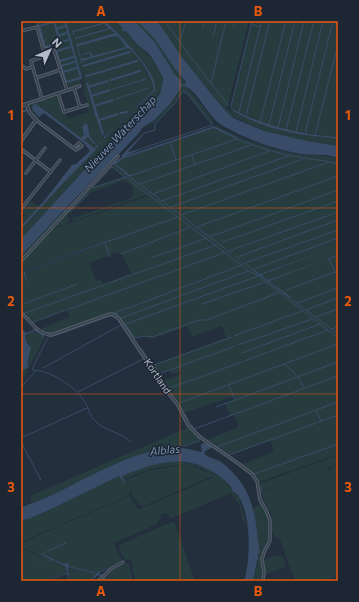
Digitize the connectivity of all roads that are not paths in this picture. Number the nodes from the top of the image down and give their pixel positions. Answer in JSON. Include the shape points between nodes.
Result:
{"nodes":[{"id":1,"x":21,"y":31,"type":"edge"},
{"id":2,"x":43,"y":48,"type":"junction"},
{"id":3,"x":21,"y":65,"type":"edge"},
{"id":4,"x":32,"y":67,"type":"junction"},
{"id":5,"x":60,"y":70,"type":"junction"},
{"id":6,"x":36,"y":78,"type":"junction"},
{"id":7,"x":80,"y":86,"type":"dead end"},
{"id":8,"x":74,"y":88,"type":"junction"},
{"id":9,"x":67,"y":90,"type":"junction"},
{"id":10,"x":58,"y":93,"type":"junction"},
{"id":11,"x":42,"y":98,"type":"junction"},
{"id":12,"x":26,"y":104,"type":"junction"},
{"id":13,"x":87,"y":104,"type":"dead end"},
{"id":14,"x":21,"y":106,"type":"edge"},
{"id":15,"x":80,"y":107,"type":"junction"},
{"id":16,"x":36,"y":120,"type":"junction"},
{"id":17,"x":21,"y":135,"type":"edge"},
{"id":18,"x":24,"y":137,"type":"junction"},
{"id":19,"x":21,"y":141,"type":"edge"},
{"id":20,"x":45,"y":148,"type":"dead end"},
{"id":21,"x":74,"y":148,"type":"dead end"},
{"id":22,"x":21,"y":149,"type":"edge"},
{"id":23,"x":118,"y":156,"type":"dead end"},
{"id":24,"x":35,"y":160,"type":"junction"},
{"id":25,"x":60,"y":160,"type":"dead end"},
{"id":26,"x":26,"y":172,"type":"dead end"},
{"id":27,"x":51,"y":172,"type":"junction"},
{"id":28,"x":21,"y":209,"type":"edge"},
{"id":29,"x":21,"y":261,"type":"edge"},
{"id":30,"x":21,"y":313,"type":"edge"},
{"id":31,"x":123,"y":562,"type":"dead end"},
{"id":32,"x":98,"y":581,"type":"edge"},
{"id":33,"x":263,"y":581,"type":"edge"}],
"edges":[{"from":1,"to":2,"type":"street","via":[[37,27]]},
{"from":2,"to":4,"type":"street","via":[[45,56],[32,60]]},
{"from":2,"to":5,"type":"street","via":[[54,50]]},
{"from":3,"to":4,"type":"street","via":[[26,69]]},
{"from":4,"to":6,"type":"street"},
{"from":5,"to":6,"type":"street"},
{"from":5,"to":9,"type":"street"},
{"from":6,"to":11,"type":"street"},
{"from":7,"to":8,"type":"street"},
{"from":8,"to":9,"type":"street"},
{"from":8,"to":15,"type":"street"},
{"from":9,"to":10,"type":"street"},
{"from":10,"to":11,"type":"street"},
{"from":10,"to":15,"type":"street","via":[[64,112]]},
{"from":11,"to":12,"type":"street"},
{"from":12,"to":14,"type":"street"},
{"from":12,"to":16,"type":"street"},
{"from":13,"to":15,"type":"street"},
{"from":16,"to":18,"type":"street"},
{"from":16,"to":21,"type":"street"},
{"from":17,"to":18,"type":"street"},
{"from":18,"to":19,"type":"street"},
{"from":20,"to":24,"type":"street"},
{"from":22,"to":24,"type":"street"},
{"from":23,"to":29,"type":"street"},
{"from":24,"to":26,"type":"street"},
{"from":24,"to":27,"type":"street"},
{"from":25,"to":27,"type":"street"},
{"from":27,"to":28,"type":"street"},
{"from":30,"to":33,"type":"street","name":"Kortland","via":[[35,328],[51,335],[110,314],[117,317],[145,358],[156,369],[188,425],[254,477],[270,525],[270,541],[262,559]]},
{"from":31,"to":32,"type":"street"}]}
